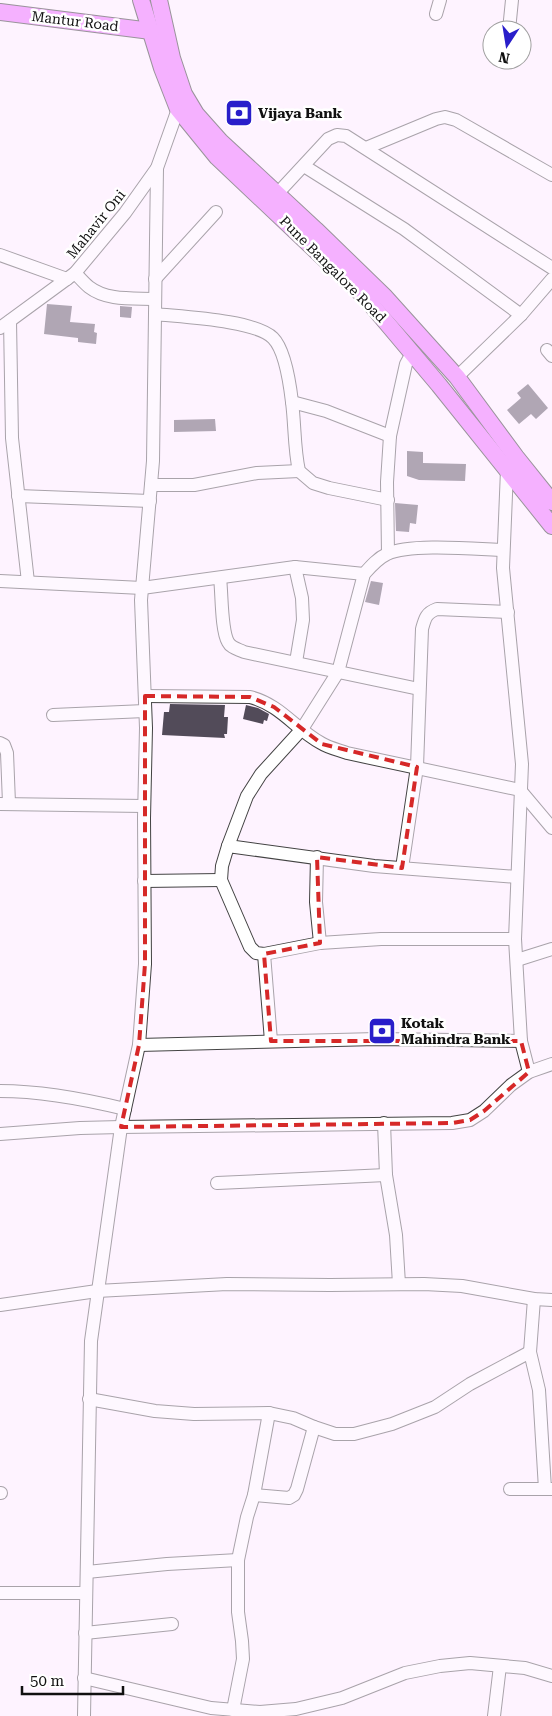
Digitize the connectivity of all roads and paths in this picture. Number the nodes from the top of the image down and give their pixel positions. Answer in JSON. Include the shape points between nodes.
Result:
{"nodes":[{"id":1,"x":141,"y":0,"type":"edge"},
{"id":2,"x":159,"y":0,"type":"edge"},
{"id":3,"x":440,"y":0,"type":"edge"},
{"id":4,"x":512,"y":0,"type":"edge"},
{"id":5,"x":0,"y":12,"type":"edge"},
{"id":6,"x":436,"y":14,"type":"dead end"},
{"id":7,"x":510,"y":20,"type":"edge"},
{"id":8,"x":151,"y":31,"type":"junction"},
{"id":9,"x":178,"y":109,"type":"junction"},
{"id":10,"x":366,"y":148,"type":"junction"},
{"id":11,"x":304,"y":166,"type":"junction"},
{"id":12,"x":157,"y":168,"type":"junction"},
{"id":13,"x":247,"y":175,"type":"junction"},
{"id":14,"x":552,"y":175,"type":"edge"},
{"id":15,"x":277,"y":194,"type":"junction"},
{"id":16,"x":216,"y":212,"type":"dead end"},
{"id":17,"x":0,"y":255,"type":"edge"},
{"id":18,"x":552,"y":268,"type":"edge"},
{"id":19,"x":71,"y":276,"type":"junction"},
{"id":20,"x":156,"y":278,"type":"junction"},
{"id":21,"x":552,"y":279,"type":"edge"},
{"id":22,"x":155,"y":299,"type":"junction"},
{"id":23,"x":155,"y":314,"type":"junction"},
{"id":24,"x":521,"y":315,"type":"junction"},
{"id":25,"x":5,"y":324,"type":"edge"},
{"id":26,"x":412,"y":353,"type":"junction"},
{"id":27,"x":457,"y":377,"type":"junction"},
{"id":28,"x":292,"y":402,"type":"junction"},
{"id":29,"x":390,"y":436,"type":"junction"},
{"id":30,"x":507,"y":470,"type":"junction"},
{"id":31,"x":299,"y":471,"type":"junction"},
{"id":32,"x":151,"y":485,"type":"junction"},
{"id":33,"x":18,"y":496,"type":"junction"},
{"id":34,"x":388,"y":500,"type":"junction"},
{"id":35,"x":150,"y":501,"type":"junction"},
{"id":36,"x":552,"y":502,"type":"edge"},
{"id":37,"x":552,"y":526,"type":"edge"},
{"id":38,"x":503,"y":550,"type":"junction"},
{"id":39,"x":388,"y":553,"type":"junction"},
{"id":40,"x":295,"y":567,"type":"junction"},
{"id":41,"x":364,"y":574,"type":"junction"},
{"id":42,"x":220,"y":578,"type":"junction"},
{"id":43,"x":0,"y":581,"type":"edge"},
{"id":44,"x":28,"y":582,"type":"junction"},
{"id":45,"x":142,"y":588,"type":"junction"},
{"id":46,"x":508,"y":612,"type":"junction"},
{"id":47,"x":296,"y":662,"type":"junction"},
{"id":48,"x":338,"y":672,"type":"junction"},
{"id":49,"x":419,"y":689,"type":"junction"},
{"id":50,"x":145,"y":696,"type":"junction"},
{"id":51,"x":145,"y":711,"type":"junction"},
{"id":52,"x":52,"y":715,"type":"dead end"},
{"id":53,"x":302,"y":729,"type":"junction"},
{"id":54,"x":0,"y":742,"type":"edge"},
{"id":55,"x":417,"y":768,"type":"junction"},
{"id":56,"x":520,"y":790,"type":"junction"},
{"id":57,"x":4,"y":804,"type":"edge"},
{"id":58,"x":144,"y":806,"type":"junction"},
{"id":59,"x":547,"y":812,"type":"edge"},
{"id":60,"x":552,"y":828,"type":"edge"},
{"id":61,"x":228,"y":846,"type":"junction"},
{"id":62,"x":317,"y":857,"type":"junction"},
{"id":63,"x":402,"y":868,"type":"junction"},
{"id":64,"x":517,"y":877,"type":"junction"},
{"id":65,"x":221,"y":880,"type":"junction"},
{"id":66,"x":144,"y":881,"type":"junction"},
{"id":67,"x":516,"y":939,"type":"junction"},
{"id":68,"x":320,"y":943,"type":"junction"},
{"id":69,"x":552,"y":949,"type":"edge"},
{"id":70,"x":264,"y":954,"type":"junction"},
{"id":71,"x":517,"y":960,"type":"junction"},
{"id":72,"x":271,"y":1041,"type":"junction"},
{"id":73,"x":522,"y":1041,"type":"junction"},
{"id":74,"x":139,"y":1044,"type":"junction"},
{"id":75,"x":552,"y":1064,"type":"edge"},
{"id":76,"x":529,"y":1072,"type":"junction"},
{"id":77,"x":0,"y":1091,"type":"edge"},
{"id":78,"x":125,"y":1109,"type":"junction"},
{"id":79,"x":384,"y":1123,"type":"junction"},
{"id":80,"x":121,"y":1127,"type":"junction"},
{"id":81,"x":0,"y":1134,"type":"edge"},
{"id":82,"x":386,"y":1175,"type":"junction"},
{"id":83,"x":217,"y":1183,"type":"dead end"},
{"id":84,"x":399,"y":1284,"type":"junction"},
{"id":85,"x":97,"y":1291,"type":"junction"},
{"id":86,"x":534,"y":1299,"type":"junction"},
{"id":87,"x":552,"y":1300,"type":"edge"},
{"id":88,"x":0,"y":1304,"type":"edge"},
{"id":89,"x":530,"y":1352,"type":"junction"},
{"id":90,"x":89,"y":1399,"type":"junction"},
{"id":91,"x":270,"y":1413,"type":"junction"},
{"id":92,"x":314,"y":1427,"type":"junction"},
{"id":93,"x":510,"y":1489,"type":"dead end"},
{"id":94,"x":548,"y":1489,"type":"edge"},
{"id":95,"x":254,"y":1495,"type":"junction"},
{"id":96,"x":238,"y":1560,"type":"junction"},
{"id":97,"x":86,"y":1572,"type":"junction"},
{"id":98,"x":0,"y":1593,"type":"edge"},
{"id":99,"x":86,"y":1593,"type":"junction"},
{"id":100,"x":172,"y":1624,"type":"dead end"},
{"id":101,"x":86,"y":1633,"type":"junction"},
{"id":102,"x":500,"y":1666,"type":"junction"},
{"id":103,"x":552,"y":1676,"type":"edge"},
{"id":104,"x":84,"y":1678,"type":"junction"},
{"id":105,"x":233,"y":1710,"type":"junction"},
{"id":106,"x":84,"y":1716,"type":"edge"},
{"id":107,"x":494,"y":1716,"type":"edge"}],
"edges":[{"from":1,"to":8,"type":"main road","name":"Pune Bangalore Road"},
{"from":2,"to":13,"type":"main road","name":"Pune Bangalore Road","via":[[184,94],[196,114]]},
{"from":3,"to":6,"type":"street"},
{"from":4,"to":7,"type":"street"},
{"from":5,"to":8,"type":"main road","name":"Mantur Road"},
{"from":8,"to":9,"type":"main road","name":"Pune Bangalore Road"},
{"from":9,"to":12,"type":"street","name":"Mahavir Oni"},
{"from":9,"to":13,"type":"main road","name":"Pune Bangalore Road","via":[[217,158]]},
{"from":10,"to":11,"type":"street","via":[[346,136],[337,135],[328,139]]},
{"from":10,"to":14,"type":"street","via":[[445,117],[456,120]]},
{"from":10,"to":18,"type":"street"},
{"from":11,"to":15,"type":"street"},
{"from":11,"to":24,"type":"street","via":[[404,229]]},
{"from":12,"to":19,"type":"street","name":"Mahavir Oni"},
{"from":12,"to":20,"type":"street"},
{"from":13,"to":15,"type":"main road","name":"Pune Bangalore Road"},
{"from":13,"to":26,"type":"main road","name":"Pune Bangalore Road","via":[[364,296]]},
{"from":15,"to":27,"type":"main road","name":"Pune Bangalore Road","via":[[385,297]]},
{"from":16,"to":20,"type":"street"},
{"from":17,"to":19,"type":"street"},
{"from":19,"to":22,"type":"street","via":[[103,295]]},
{"from":19,"to":25,"type":"street","name":"Mahavir Oni"},
{"from":20,"to":22,"type":"street"},
{"from":21,"to":24,"type":"street"},
{"from":22,"to":23,"type":"street"},
{"from":23,"to":28,"type":"street","via":[[246,324],[262,330],[274,338],[282,353]]},
{"from":23,"to":32,"type":"street"},
{"from":24,"to":27,"type":"street"},
{"from":25,"to":33,"type":"street"},
{"from":26,"to":29,"type":"street","via":[[406,364]]},
{"from":26,"to":30,"type":"main road","name":"Pune Bangalore Road"},
{"from":27,"to":36,"type":"main road","name":"Pune Bangalore Road"},
{"from":28,"to":29,"type":"street","via":[[326,411]]},
{"from":28,"to":31,"type":"street"},
{"from":29,"to":34,"type":"street"},
{"from":30,"to":37,"type":"main road","name":"Pune Bangalore Road"},
{"from":30,"to":38,"type":"street"},
{"from":31,"to":32,"type":"street","via":[[257,473],[194,485]]},
{"from":31,"to":34,"type":"street","via":[[313,483]]},
{"from":32,"to":35,"type":"street"},
{"from":33,"to":35,"type":"street"},
{"from":33,"to":44,"type":"street"},
{"from":34,"to":39,"type":"street"},
{"from":35,"to":45,"type":"street"},
{"from":38,"to":39,"type":"street","via":[[407,548]]},
{"from":38,"to":46,"type":"street"},
{"from":39,"to":41,"type":"street"},
{"from":40,"to":41,"type":"street"},
{"from":40,"to":42,"type":"street"},
{"from":40,"to":47,"type":"street","via":[[303,620]]},
{"from":41,"to":48,"type":"street"},
{"from":42,"to":45,"type":"street"},
{"from":42,"to":47,"type":"street","via":[[227,641],[244,652]]},
{"from":43,"to":44,"type":"street"},
{"from":44,"to":45,"type":"street"},
{"from":45,"to":50,"type":"street"},
{"from":46,"to":49,"type":"street","via":[[437,609],[430,612],[422,629]]},
{"from":46,"to":56,"type":"street","via":[[522,764]]},
{"from":47,"to":48,"type":"street"},
{"from":48,"to":49,"type":"street"},
{"from":48,"to":53,"type":"street"},
{"from":49,"to":55,"type":"street"},
{"from":50,"to":51,"type":"street"},
{"from":50,"to":53,"type":"street","via":[[250,697],[274,707]]},
{"from":51,"to":52,"type":"street"},
{"from":51,"to":58,"type":"street"},
{"from":53,"to":55,"type":"street","via":[[322,744],[347,753]]},
{"from":53,"to":61,"type":"street","via":[[261,774],[247,796]]},
{"from":54,"to":57,"type":"street","via":[[7,753]]},
{"from":55,"to":56,"type":"street"},
{"from":55,"to":63,"type":"street"},
{"from":56,"to":59,"type":"street"},
{"from":56,"to":64,"type":"street"},
{"from":57,"to":58,"type":"street"},
{"from":58,"to":66,"type":"street"},
{"from":59,"to":60,"type":"street"},
{"from":61,"to":62,"type":"street"},
{"from":61,"to":65,"type":"street"},
{"from":62,"to":63,"type":"street"},
{"from":62,"to":68,"type":"street","via":[[316,902]]},
{"from":63,"to":64,"type":"street"},
{"from":64,"to":67,"type":"street"},
{"from":65,"to":66,"type":"street"},
{"from":65,"to":70,"type":"street","via":[[250,947],[256,953]]},
{"from":66,"to":74,"type":"street","via":[[145,964]]},
{"from":67,"to":68,"type":"street","via":[[382,938]]},
{"from":67,"to":71,"type":"street"},
{"from":68,"to":70,"type":"street"},
{"from":69,"to":71,"type":"street"},
{"from":70,"to":72,"type":"street"},
{"from":71,"to":73,"type":"street"},
{"from":72,"to":73,"type":"street"},
{"from":72,"to":74,"type":"street"},
{"from":73,"to":76,"type":"street"},
{"from":74,"to":78,"type":"street"},
{"from":75,"to":76,"type":"street"},
{"from":76,"to":79,"type":"street","via":[[470,1120]]},
{"from":77,"to":78,"type":"street","via":[[48,1093]]},
{"from":78,"to":80,"type":"street"},
{"from":79,"to":80,"type":"street"},
{"from":79,"to":82,"type":"street"},
{"from":80,"to":81,"type":"street"},
{"from":80,"to":85,"type":"street"},
{"from":82,"to":83,"type":"street"},
{"from":82,"to":84,"type":"street","via":[[396,1235]]},
{"from":84,"to":85,"type":"street","via":[[227,1284]]},
{"from":84,"to":86,"type":"street","via":[[462,1286]]},
{"from":85,"to":88,"type":"street"},
{"from":85,"to":90,"type":"street"},
{"from":86,"to":87,"type":"street"},
{"from":86,"to":89,"type":"street"},
{"from":89,"to":92,"type":"street","via":[[435,1407],[392,1424],[354,1434],[335,1434]]},
{"from":89,"to":94,"type":"street","via":[[539,1390]]},
{"from":90,"to":91,"type":"street","via":[[194,1414]]},
{"from":90,"to":97,"type":"street"},
{"from":91,"to":92,"type":"street"},
{"from":91,"to":95,"type":"street"},
{"from":92,"to":95,"type":"street","via":[[294,1495],[289,1498]]},
{"from":93,"to":94,"type":"street"},
{"from":95,"to":96,"type":"street"},
{"from":96,"to":97,"type":"street"},
{"from":96,"to":105,"type":"street","via":[[238,1612],[243,1659]]},
{"from":97,"to":99,"type":"street"},
{"from":98,"to":99,"type":"street"},
{"from":99,"to":101,"type":"street"},
{"from":100,"to":101,"type":"street"},
{"from":101,"to":104,"type":"street"},
{"from":102,"to":103,"type":"street","via":[[525,1668]]},
{"from":102,"to":105,"type":"street","via":[[470,1663],[440,1666],[405,1673],[342,1698],[296,1709]]},
{"from":102,"to":107,"type":"street"},
{"from":104,"to":105,"type":"street","via":[[211,1708]]},
{"from":104,"to":106,"type":"street"}]}
